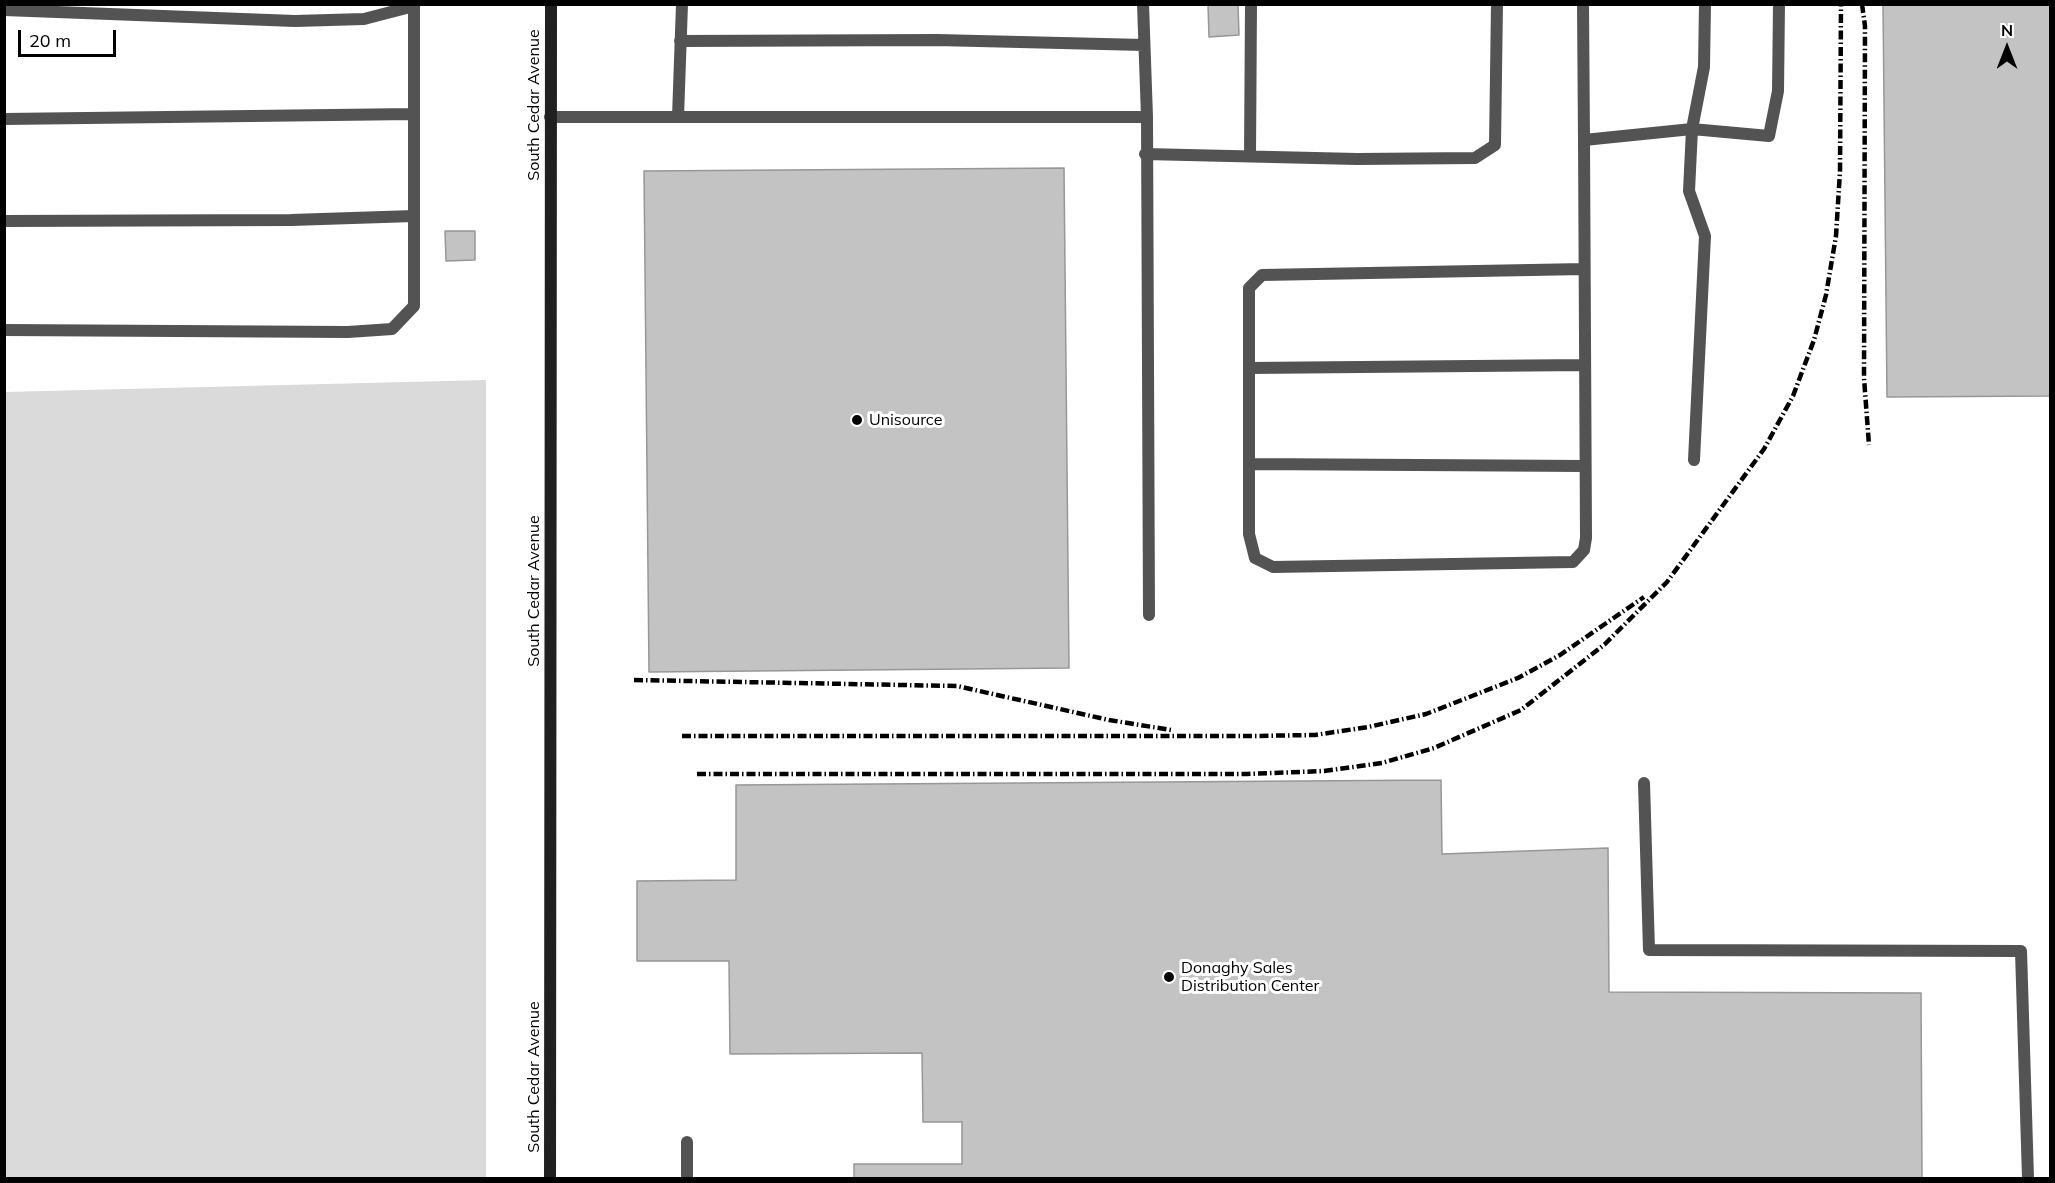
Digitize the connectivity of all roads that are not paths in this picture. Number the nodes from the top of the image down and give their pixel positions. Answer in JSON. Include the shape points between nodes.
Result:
{"nodes":[{"id":1,"x":551,"y":4,"type":"edge"},
{"id":2,"x":682,"y":4,"type":"edge"},
{"id":3,"x":1143,"y":4,"type":"edge"},
{"id":4,"x":1251,"y":4,"type":"edge"},
{"id":5,"x":1497,"y":4,"type":"edge"},
{"id":6,"x":1583,"y":4,"type":"edge"},
{"id":7,"x":1705,"y":4,"type":"edge"},
{"id":8,"x":1779,"y":4,"type":"edge"},
{"id":9,"x":414,"y":5,"type":"edge"},
{"id":10,"x":4,"y":10,"type":"edge"},
{"id":11,"x":680,"y":41,"type":"junction"},
{"id":12,"x":1144,"y":45,"type":"junction"},
{"id":13,"x":414,"y":114,"type":"junction"},
{"id":14,"x":550,"y":117,"type":"junction"},
{"id":15,"x":678,"y":117,"type":"junction"},
{"id":16,"x":1147,"y":117,"type":"junction"},
{"id":17,"x":4,"y":119,"type":"edge"},
{"id":18,"x":1692,"y":129,"type":"junction"},
{"id":19,"x":1584,"y":140,"type":"junction"},
{"id":20,"x":1146,"y":154,"type":"junction"},
{"id":21,"x":1250,"y":156,"type":"junction"},
{"id":22,"x":414,"y":216,"type":"junction"},
{"id":23,"x":4,"y":221,"type":"edge"},
{"id":24,"x":1584,"y":269,"type":"junction"},
{"id":25,"x":4,"y":330,"type":"edge"},
{"id":26,"x":1585,"y":365,"type":"junction"},
{"id":27,"x":1249,"y":368,"type":"junction"},
{"id":28,"x":1694,"y":460,"type":"dead end"},
{"id":29,"x":1249,"y":465,"type":"junction"},
{"id":30,"x":1585,"y":466,"type":"junction"},
{"id":31,"x":1149,"y":615,"type":"dead end"},
{"id":32,"x":1644,"y":783,"type":"dead end"},
{"id":33,"x":687,"y":1142,"type":"dead end"},
{"id":34,"x":550,"y":1179,"type":"edge"},
{"id":35,"x":687,"y":1179,"type":"edge"},
{"id":36,"x":2028,"y":1179,"type":"edge"}],
"edges":[{"from":1,"to":14,"type":"main road","name":"South Cedar Avenue"},
{"from":2,"to":11,"type":"lane"},
{"from":3,"to":12,"type":"lane"},
{"from":4,"to":21,"type":"lane"},
{"from":5,"to":21,"type":"lane","via":[[1495,145],[1475,158]]},
{"from":6,"to":19,"type":"lane"},
{"from":7,"to":18,"type":"lane","via":[[1704,67]]},
{"from":8,"to":18,"type":"lane","via":[[1778,91],[1769,136]]},
{"from":9,"to":10,"type":"lane","via":[[364,19],[295,21]]},
{"from":9,"to":13,"type":"lane"},
{"from":11,"to":12,"type":"lane","via":[[937,40]]},
{"from":11,"to":15,"type":"lane"},
{"from":12,"to":16,"type":"lane"},
{"from":13,"to":17,"type":"lane"},
{"from":13,"to":22,"type":"lane"},
{"from":14,"to":15,"type":"lane"},
{"from":14,"to":34,"type":"main road","name":"South Cedar Avenue"},
{"from":15,"to":16,"type":"lane"},
{"from":16,"to":20,"type":"lane"},
{"from":18,"to":19,"type":"lane"},
{"from":18,"to":28,"type":"lane","via":[[1689,191],[1705,236]]},
{"from":19,"to":24,"type":"lane"},
{"from":20,"to":21,"type":"lane"},
{"from":20,"to":31,"type":"lane"},
{"from":22,"to":23,"type":"lane"},
{"from":22,"to":25,"type":"lane","via":[[414,306],[392,329]]},
{"from":24,"to":26,"type":"lane"},
{"from":24,"to":27,"type":"lane","via":[[1262,275],[1249,288]]},
{"from":26,"to":27,"type":"lane"},
{"from":26,"to":30,"type":"lane"},
{"from":27,"to":29,"type":"lane"},
{"from":29,"to":30,"type":"lane"},
{"from":29,"to":30,"type":"lane","via":[[1249,534],[1255,558],[1274,567],[1573,562],[1584,550],[1586,538]]},
{"from":32,"to":36,"type":"lane","via":[[1649,951],[2020,951]]},
{"from":33,"to":35,"type":"lane"}]}
